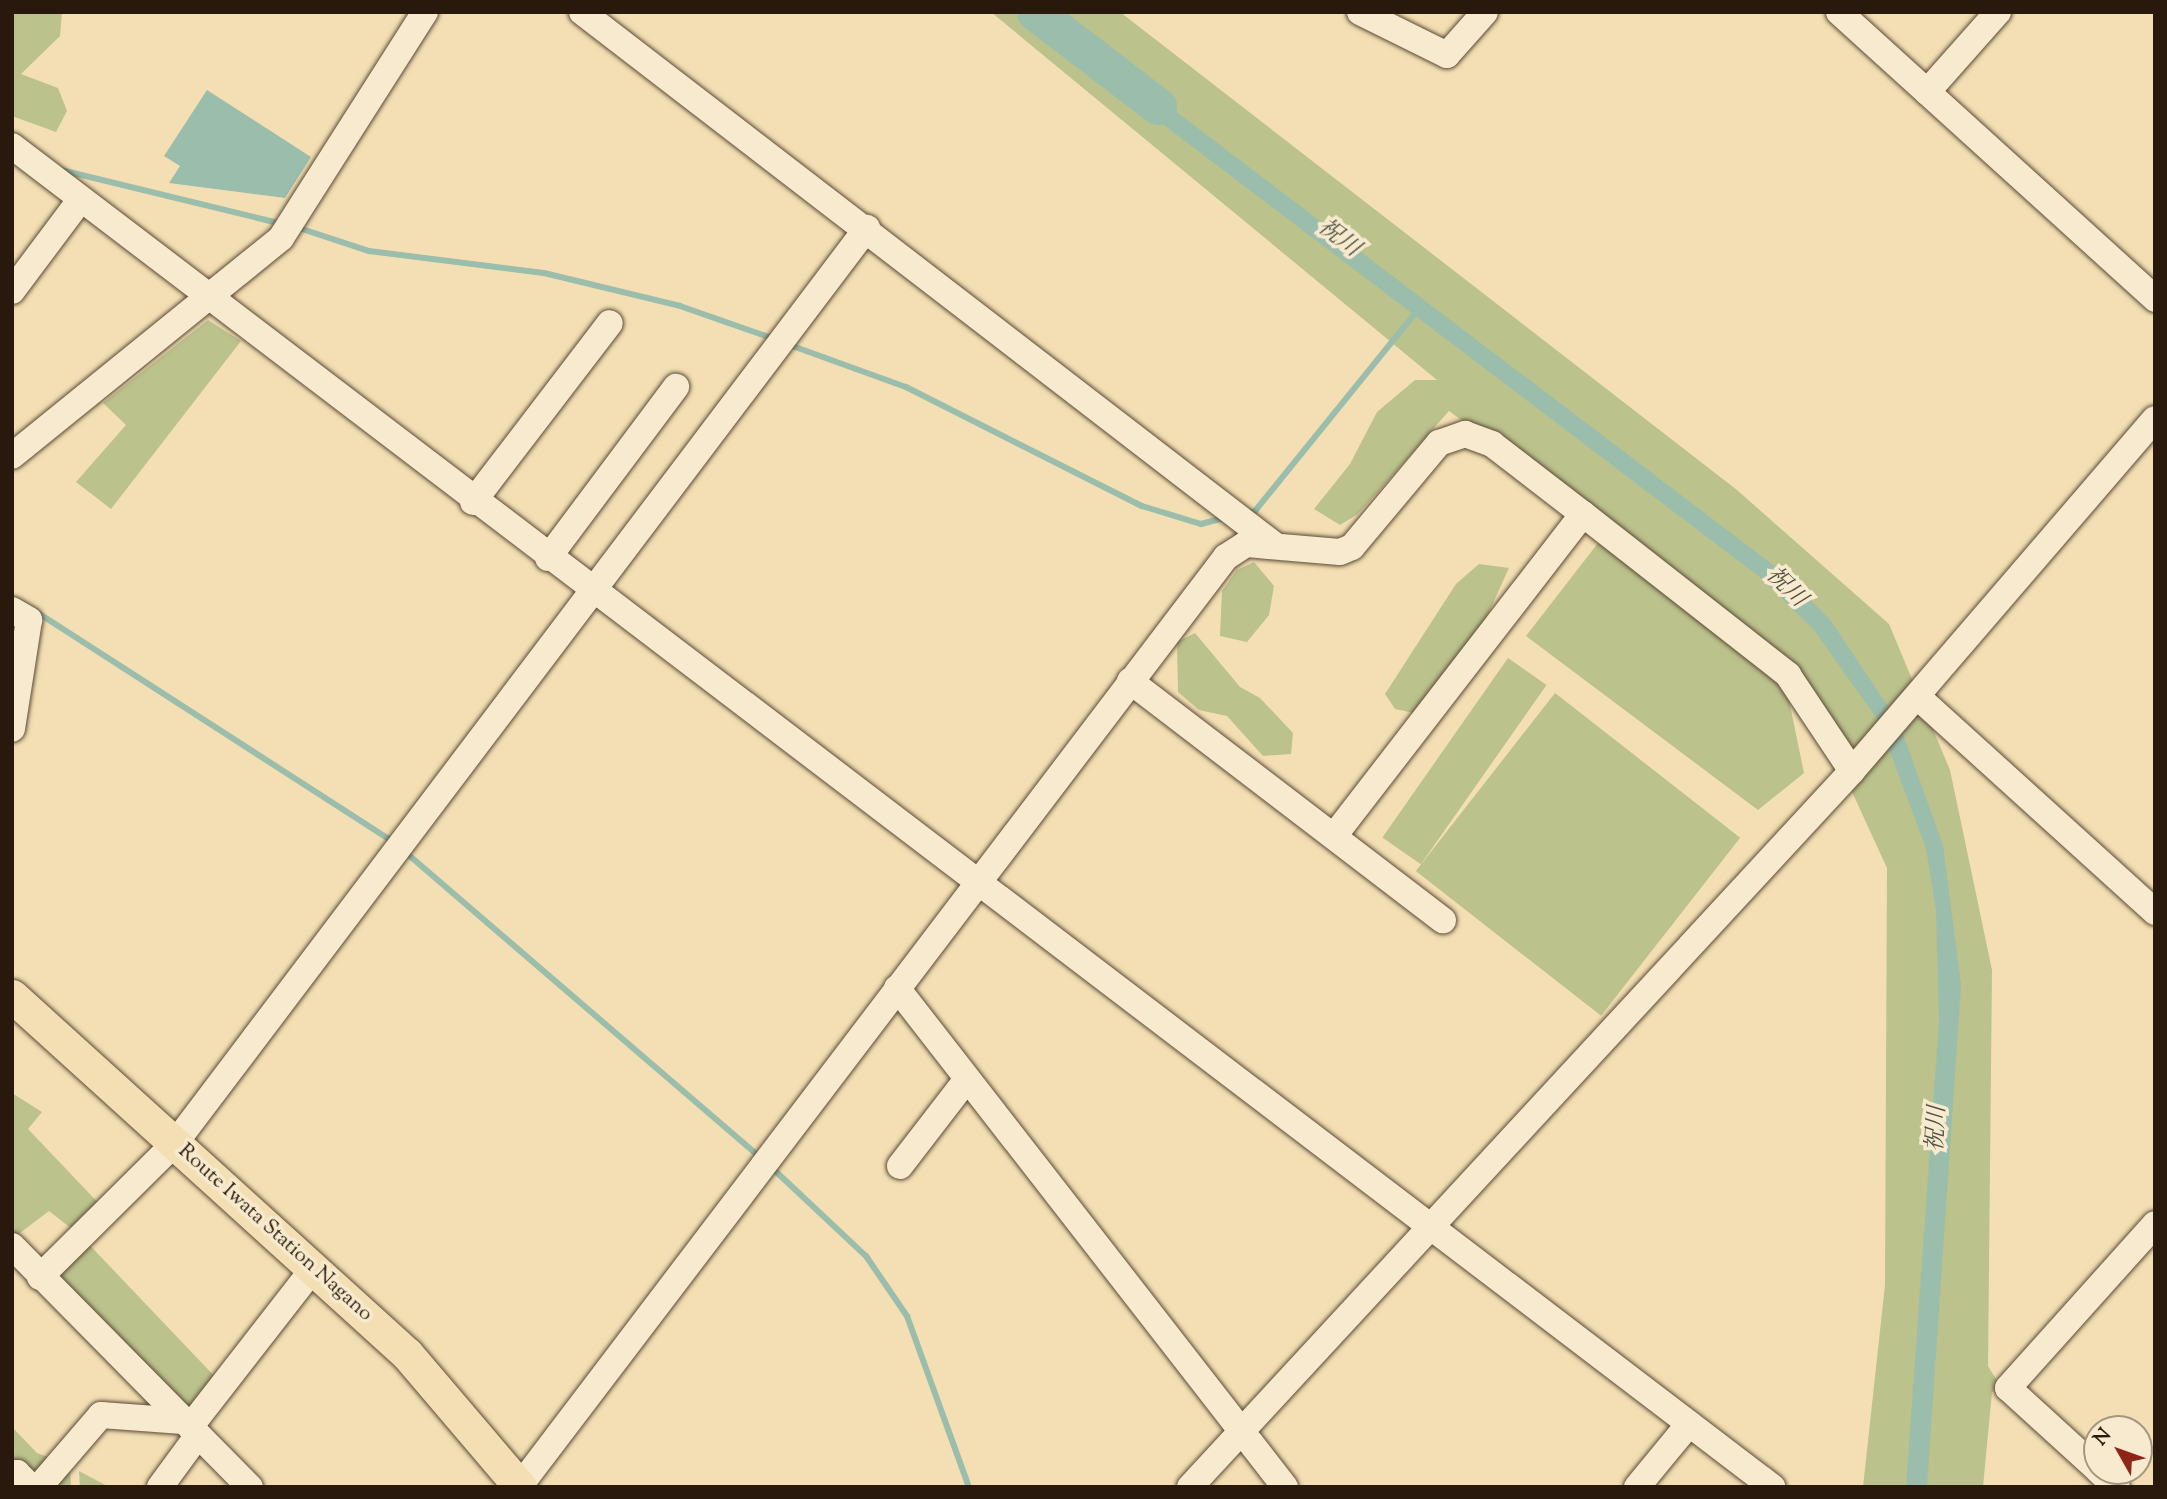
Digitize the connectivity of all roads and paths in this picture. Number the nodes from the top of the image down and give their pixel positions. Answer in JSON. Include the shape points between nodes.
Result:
{"nodes":[{"id":1,"x":425,"y":12,"type":"edge"},
{"id":2,"x":582,"y":12,"type":"edge"},
{"id":3,"x":1360,"y":12,"type":"edge"},
{"id":4,"x":1485,"y":12,"type":"edge"},
{"id":5,"x":1839,"y":12,"type":"edge"},
{"id":6,"x":1998,"y":12,"type":"edge"},
{"id":7,"x":1927,"y":92,"type":"junction"},
{"id":8,"x":16,"y":156,"type":"edge"},
{"id":9,"x":80,"y":200,"type":"junction"},
{"id":10,"x":867,"y":228,"type":"junction"},
{"id":11,"x":12,"y":291,"type":"edge"},
{"id":12,"x":2155,"y":299,"type":"edge"},
{"id":13,"x":210,"y":302,"type":"junction"},
{"id":14,"x":610,"y":323,"type":"dead end"},
{"id":15,"x":676,"y":387,"type":"dead end"},
{"id":16,"x":2155,"y":419,"type":"edge"},
{"id":17,"x":12,"y":456,"type":"edge"},
{"id":18,"x":473,"y":502,"type":"junction"},
{"id":19,"x":1583,"y":514,"type":"junction"},
{"id":20,"x":1273,"y":544,"type":"junction"},
{"id":21,"x":548,"y":558,"type":"junction"},
{"id":22,"x":588,"y":589,"type":"junction"},
{"id":23,"x":12,"y":610,"type":"edge"},
{"id":24,"x":1130,"y":681,"type":"junction"},
{"id":25,"x":1918,"y":697,"type":"junction"},
{"id":26,"x":12,"y":729,"type":"edge"},
{"id":27,"x":1860,"y":762,"type":"junction"},
{"id":28,"x":1334,"y":836,"type":"junction"},
{"id":29,"x":976,"y":883,"type":"junction"},
{"id":30,"x":2155,"y":912,"type":"edge"},
{"id":31,"x":1443,"y":920,"type":"dead end"},
{"id":32,"x":897,"y":988,"type":"junction"},
{"id":33,"x":12,"y":996,"type":"edge"},
{"id":34,"x":967,"y":1079,"type":"junction"},
{"id":35,"x":176,"y":1142,"type":"junction"},
{"id":36,"x":900,"y":1166,"type":"dead end"},
{"id":37,"x":2155,"y":1224,"type":"edge"},
{"id":38,"x":1431,"y":1229,"type":"junction"},
{"id":39,"x":12,"y":1246,"type":"edge"},
{"id":40,"x":314,"y":1268,"type":"junction"},
{"id":41,"x":40,"y":1277,"type":"junction"},
{"id":42,"x":1689,"y":1424,"type":"junction"},
{"id":43,"x":190,"y":1428,"type":"junction"},
{"id":44,"x":1240,"y":1434,"type":"junction"},
{"id":45,"x":2083,"y":1456,"type":"edge"},
{"id":46,"x":12,"y":1476,"type":"edge"},
{"id":47,"x":520,"y":1486,"type":"edge"},
{"id":48,"x":31,"y":1487,"type":"edge"},
{"id":49,"x":39,"y":1487,"type":"edge"},
{"id":50,"x":160,"y":1487,"type":"edge"},
{"id":51,"x":250,"y":1487,"type":"edge"},
{"id":52,"x":1190,"y":1487,"type":"edge"},
{"id":53,"x":1285,"y":1487,"type":"edge"},
{"id":54,"x":1637,"y":1487,"type":"edge"},
{"id":55,"x":1772,"y":1487,"type":"edge"}],
"edges":[{"from":1,"to":13,"type":"street","via":[[281,238]]},
{"from":2,"to":10,"type":"street"},
{"from":3,"to":4,"type":"street","via":[[1447,55]]},
{"from":5,"to":7,"type":"street"},
{"from":6,"to":7,"type":"street"},
{"from":7,"to":12,"type":"street"},
{"from":8,"to":9,"type":"street"},
{"from":9,"to":11,"type":"street"},
{"from":9,"to":13,"type":"street"},
{"from":10,"to":20,"type":"street"},
{"from":10,"to":22,"type":"street"},
{"from":13,"to":17,"type":"street"},
{"from":13,"to":18,"type":"street"},
{"from":14,"to":18,"type":"street"},
{"from":15,"to":21,"type":"street"},
{"from":16,"to":25,"type":"street"},
{"from":18,"to":21,"type":"street"},
{"from":19,"to":20,"type":"street","via":[[1492,444],[1465,433],[1439,443],[1352,547],[1340,552]]},
{"from":19,"to":27,"type":"street","via":[[1788,675]]},
{"from":19,"to":28,"type":"street"},
{"from":20,"to":24,"type":"street","via":[[1246,544],[1226,557]]},
{"from":21,"to":22,"type":"street"},
{"from":22,"to":29,"type":"street"},
{"from":22,"to":35,"type":"street"},
{"from":23,"to":26,"type":"street","via":[[29,620]]},
{"from":24,"to":28,"type":"street"},
{"from":24,"to":29,"type":"street"},
{"from":25,"to":27,"type":"street"},
{"from":25,"to":30,"type":"street"},
{"from":27,"to":38,"type":"street"},
{"from":28,"to":31,"type":"street"},
{"from":29,"to":32,"type":"street"},
{"from":29,"to":38,"type":"street"},
{"from":32,"to":34,"type":"street"},
{"from":32,"to":47,"type":"street"},
{"from":33,"to":35,"type":"main road","name":"Route Iwata Station Nagano"},
{"from":34,"to":36,"type":"street"},
{"from":34,"to":44,"type":"street"},
{"from":35,"to":40,"type":"main road","name":"Route Iwata Station Nagano"},
{"from":35,"to":41,"type":"street"},
{"from":37,"to":45,"type":"street","via":[[2008,1388]]},
{"from":38,"to":42,"type":"street"},
{"from":38,"to":44,"type":"street"},
{"from":39,"to":41,"type":"street"},
{"from":40,"to":43,"type":"street"},
{"from":40,"to":47,"type":"main road","name":"Route Iwata Station Nagano","via":[[456,1404]]},
{"from":41,"to":43,"type":"street"},
{"from":42,"to":54,"type":"street"},
{"from":42,"to":55,"type":"street"},
{"from":43,"to":49,"type":"street","via":[[101,1415]]},
{"from":43,"to":50,"type":"street"},
{"from":43,"to":51,"type":"street"},
{"from":44,"to":52,"type":"street"},
{"from":44,"to":53,"type":"street"},
{"from":46,"to":48,"type":"street","via":[[17,1473]]}]}
